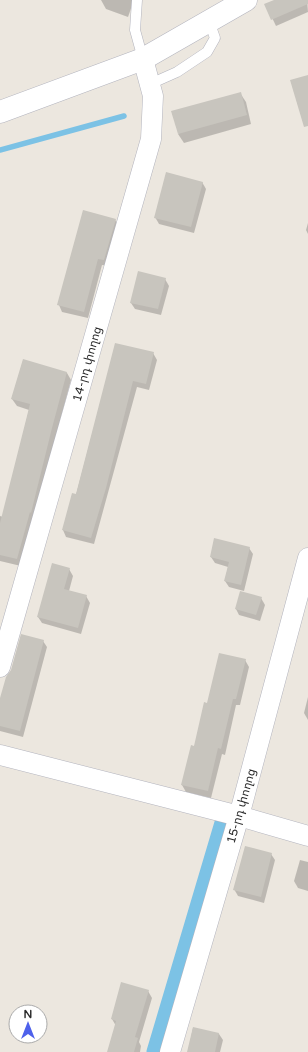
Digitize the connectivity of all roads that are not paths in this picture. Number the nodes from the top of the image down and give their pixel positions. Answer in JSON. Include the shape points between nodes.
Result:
{"nodes":[{"id":1,"x":137,"y":0,"type":"edge"},
{"id":2,"x":246,"y":0,"type":"edge"},
{"id":3,"x":209,"y":21,"type":"junction"},
{"id":4,"x":142,"y":59,"type":"junction"},
{"id":5,"x":150,"y":84,"type":"junction"},
{"id":6,"x":0,"y":112,"type":"edge"},
{"id":7,"x":308,"y":558,"type":"edge"},
{"id":8,"x":0,"y":667,"type":"edge"},
{"id":9,"x":0,"y":755,"type":"edge"},
{"id":10,"x":239,"y":816,"type":"junction"},
{"id":11,"x":308,"y":836,"type":"edge"},
{"id":12,"x":170,"y":1052,"type":"edge"}],
"edges":[{"from":1,"to":4,"type":"lane","via":[[135,30]]},
{"from":2,"to":3,"type":"main road"},
{"from":3,"to":4,"type":"main road"},
{"from":3,"to":5,"type":"lane","via":[[215,38],[207,52],[177,72]]},
{"from":4,"to":5,"type":"street","name":"14-րդ փողոց"},
{"from":4,"to":6,"type":"main road"},
{"from":5,"to":8,"type":"street","name":"14-րդ փողոց","via":[[153,96],[151,139]]},
{"from":7,"to":10,"type":"street","name":"15-րդ փողոց"},
{"from":9,"to":10,"type":"street"},
{"from":10,"to":11,"type":"street"},
{"from":10,"to":12,"type":"street","name":"15-րդ փողոց"}]}
